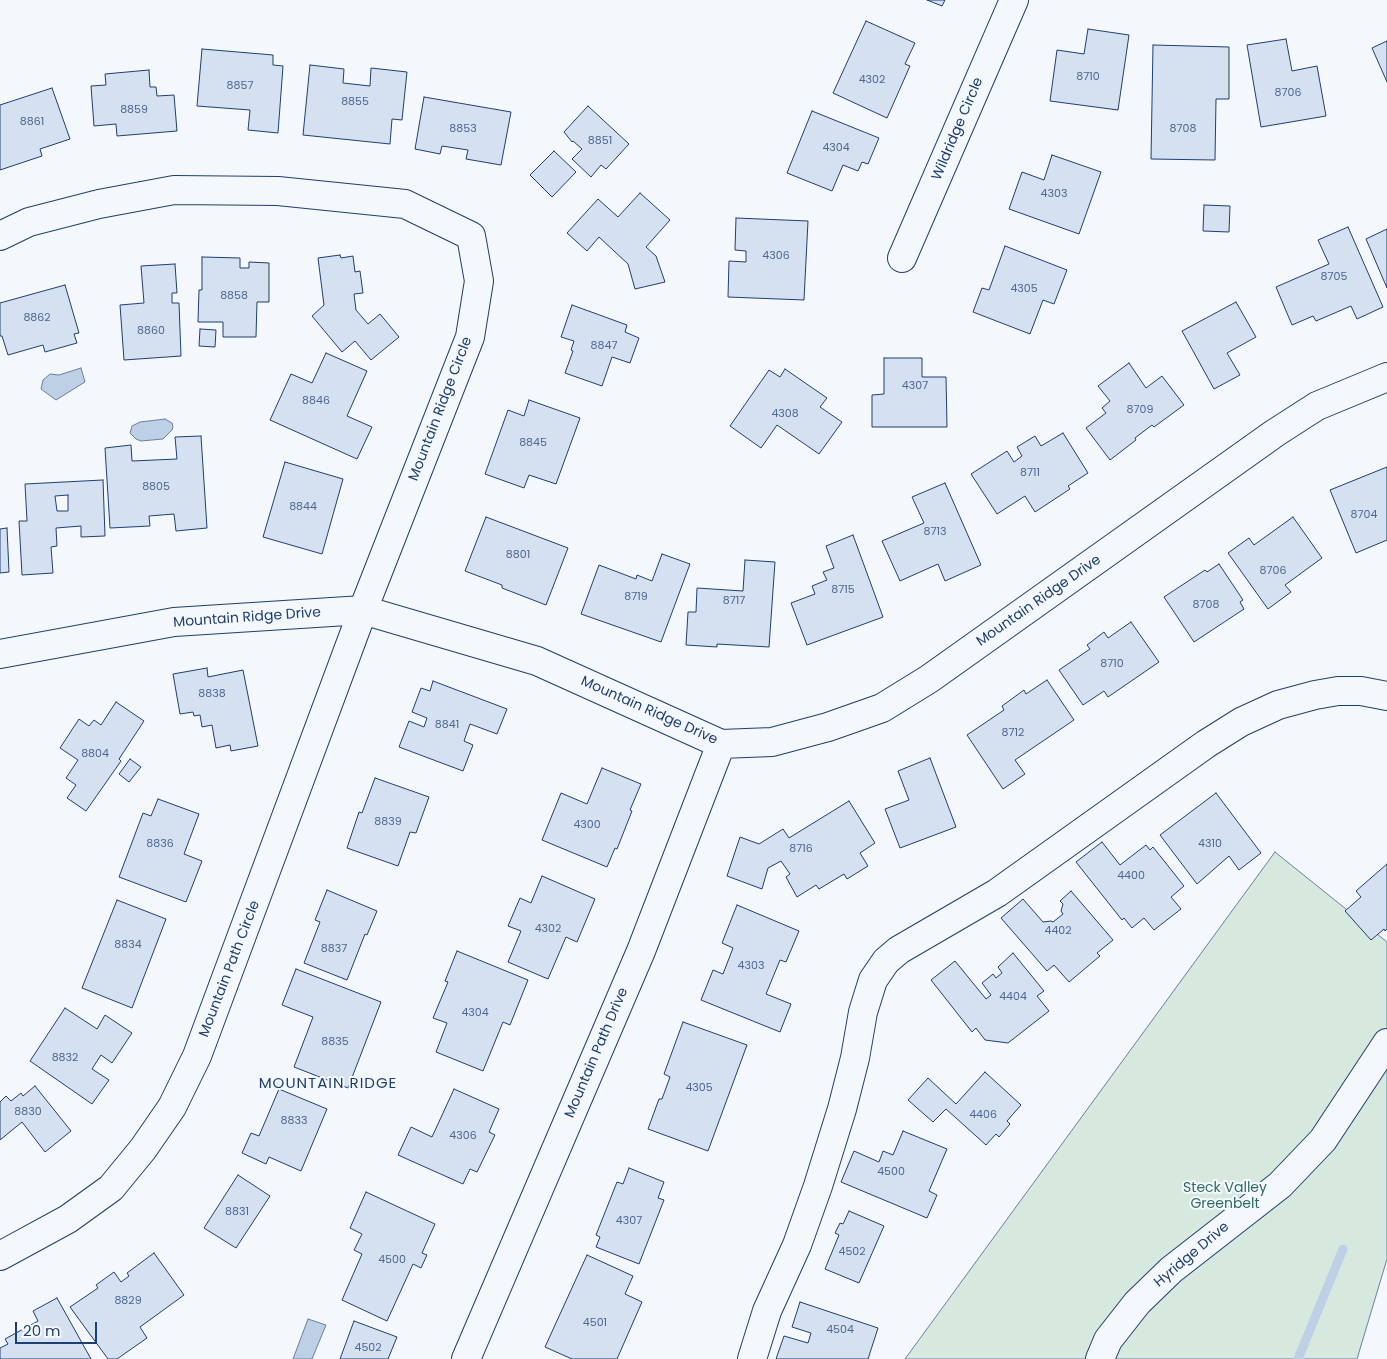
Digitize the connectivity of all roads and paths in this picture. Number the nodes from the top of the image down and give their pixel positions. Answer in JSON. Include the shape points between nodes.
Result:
{"nodes":[{"id":1,"x":1014,"y":0,"type":"edge"},
{"id":2,"x":0,"y":236,"type":"edge"},
{"id":3,"x":902,"y":258,"type":"dead end"},
{"id":4,"x":1387,"y":378,"type":"edge"},
{"id":5,"x":362,"y":610,"type":"junction"},
{"id":6,"x":0,"y":654,"type":"edge"},
{"id":7,"x":1387,"y":696,"type":"edge"},
{"id":8,"x":721,"y":744,"type":"junction"},
{"id":9,"x":1387,"y":1043,"type":"edge"},
{"id":10,"x":0,"y":1256,"type":"edge"},
{"id":11,"x":466,"y":1359,"type":"edge"},
{"id":12,"x":752,"y":1359,"type":"edge"},
{"id":13,"x":1100,"y":1359,"type":"edge"}],
"edges":[{"from":1,"to":3,"type":"street","name":"Wildridge Circle"},
{"from":2,"to":5,"type":"street","name":"Mountain Ridge Circle","via":[[29,222],[174,190],[278,191],[405,204],[471,236],[479,281],[470,337]]},
{"from":4,"to":8,"type":"street","name":"Mountain Ridge Drive","via":[[1317,406],[1275,433],[929,679],[882,708],[772,742]]},
{"from":5,"to":6,"type":"street","name":"Mountain Ridge Drive","via":[[174,622]]},
{"from":5,"to":8,"type":"street","name":"Mountain Ridge Drive","via":[[537,661]]},
{"from":5,"to":10,"type":"street","name":"Mountain Path Circle","via":[[197,1056],[172,1107],[111,1188],[68,1218]]},
{"from":7,"to":12,"type":"street","via":[[1361,691],[1330,692],[1278,705],[1241,722],[998,893],[899,950],[886,961],[873,980],[862,1012],[855,1058],[818,1186],[797,1245],[767,1311]]},
{"from":8,"to":11,"type":"street","name":"Mountain Path Drive","via":[[641,952]]},
{"from":9,"to":13,"type":"street","name":"Hyridge Drive","via":[[1324,1140],[1280,1185],[1171,1270],[1137,1303],[1108,1340]]}]}
